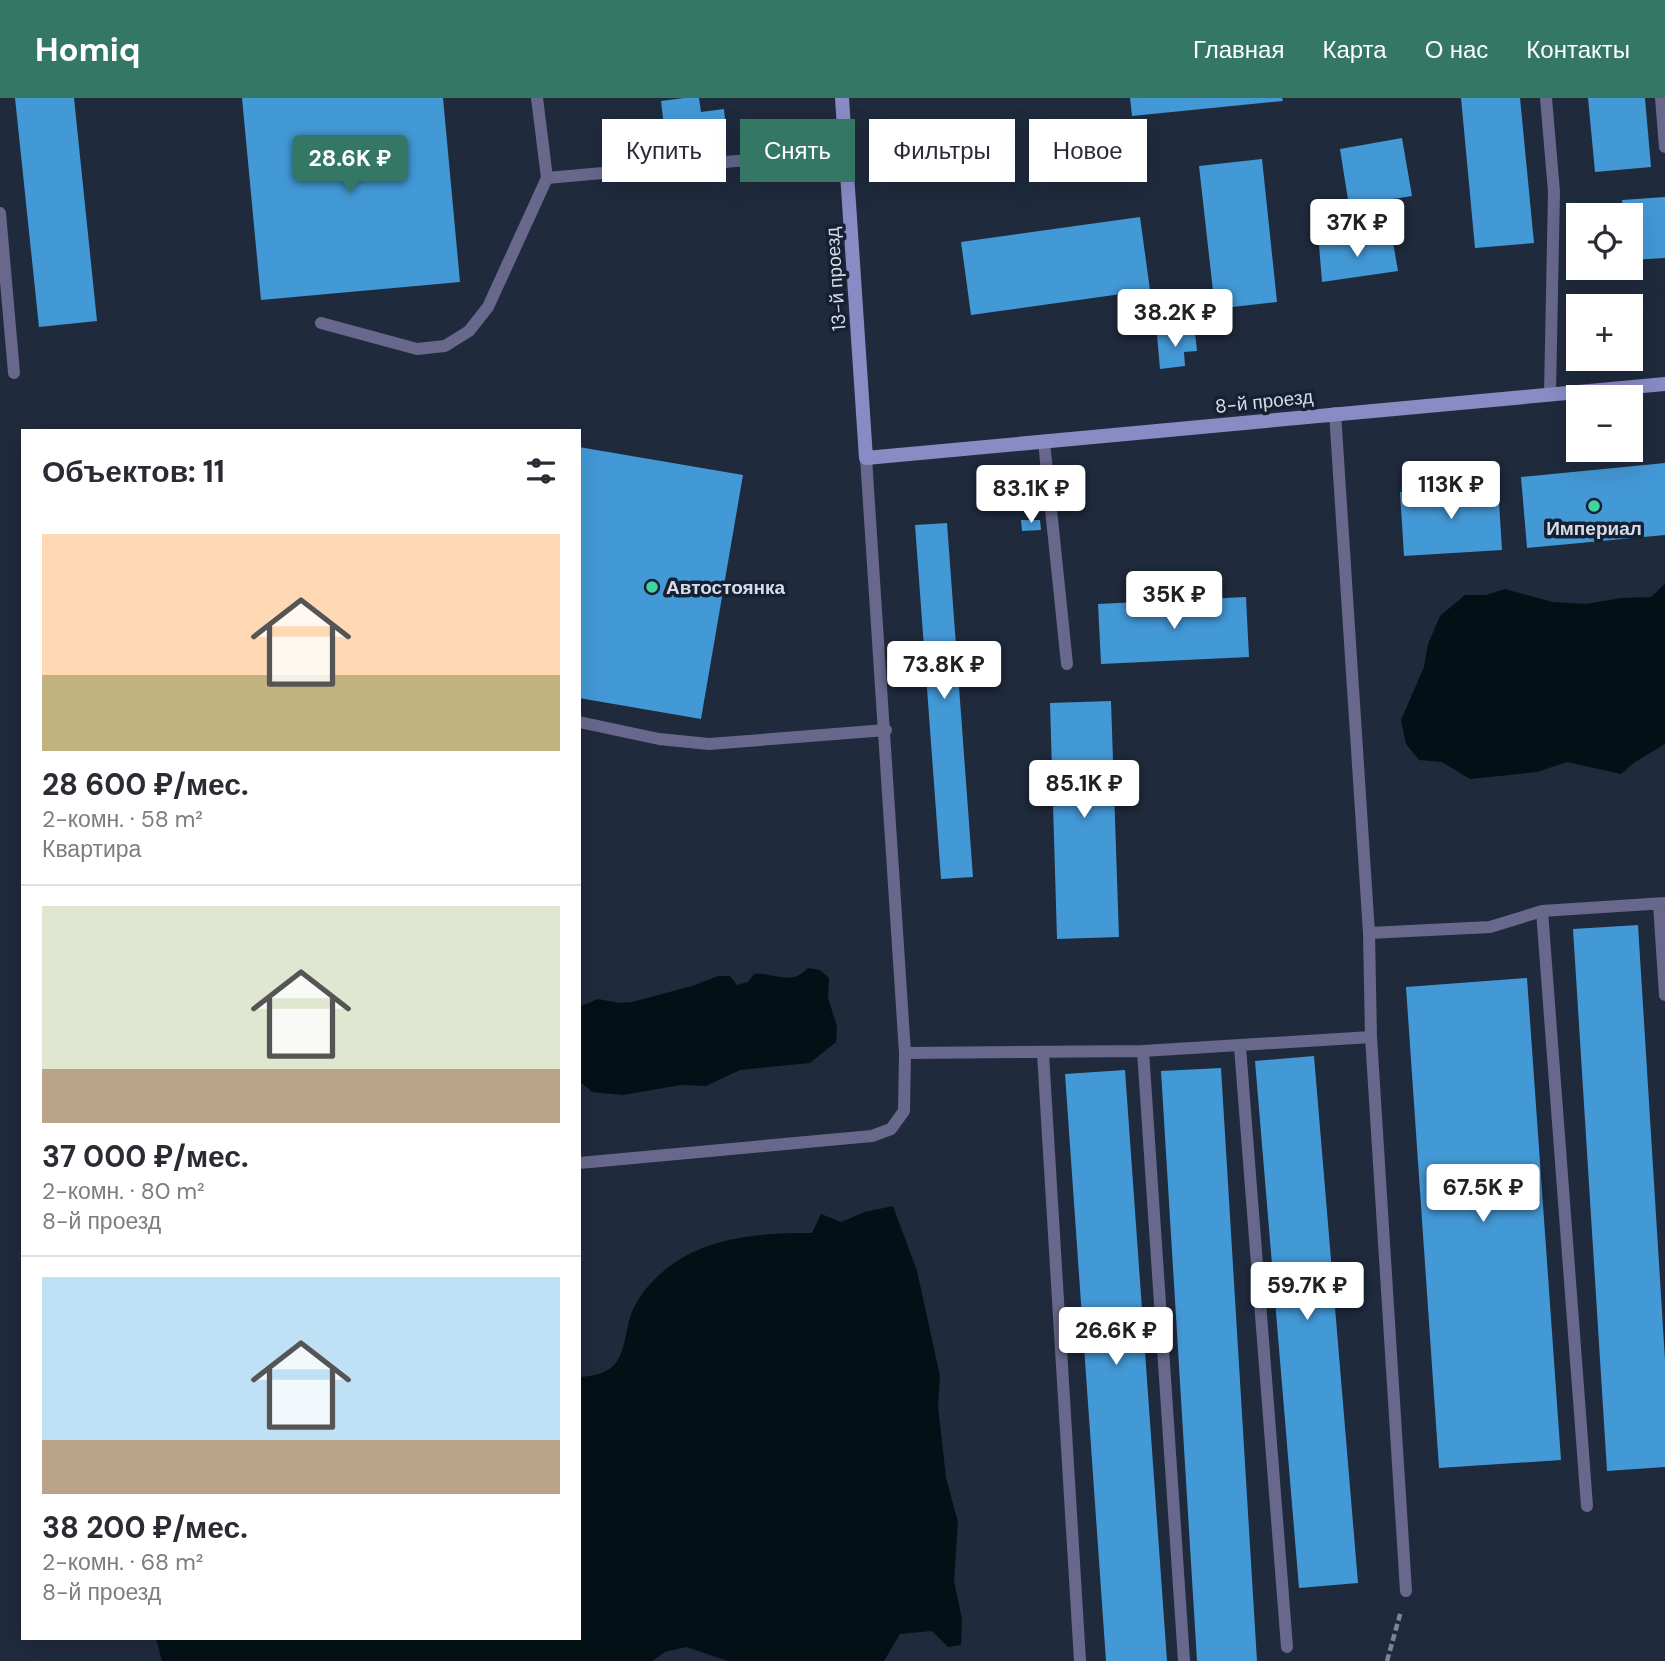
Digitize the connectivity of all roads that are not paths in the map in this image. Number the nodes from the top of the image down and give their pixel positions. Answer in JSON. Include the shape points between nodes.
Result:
{"nodes":[{"id":1,"x":537,"y":98,"type":"edge"},
{"id":2,"x":842,"y":98,"type":"edge"},
{"id":3,"x":1546,"y":98,"type":"edge"},
{"id":4,"x":1661,"y":98,"type":"edge"},
{"id":5,"x":844,"y":119,"type":"edge"},
{"id":6,"x":1665,"y":147,"type":"edge"},
{"id":7,"x":740,"y":161,"type":"edge"},
{"id":8,"x":547,"y":178,"type":"junction"},
{"id":9,"x":848,"y":182,"type":"edge"},
{"id":10,"x":0,"y":213,"type":"edge"},
{"id":11,"x":321,"y":323,"type":"dead end"},
{"id":12,"x":15,"y":373,"type":"dead end"},
{"id":13,"x":1665,"y":384,"type":"edge"},
{"id":14,"x":1550,"y":394,"type":"junction"},
{"id":15,"x":1335,"y":413,"type":"junction"},
{"id":16,"x":1044,"y":442,"type":"junction"},
{"id":17,"x":866,"y":458,"type":"junction"},
{"id":18,"x":1067,"y":664,"type":"dead end"},
{"id":19,"x":581,"y":722,"type":"edge"},
{"id":20,"x":886,"y":730,"type":"junction"},
{"id":21,"x":1662,"y":904,"type":"edge"},
{"id":22,"x":1542,"y":911,"type":"junction"},
{"id":23,"x":1369,"y":933,"type":"junction"},
{"id":24,"x":1665,"y":995,"type":"edge"},
{"id":25,"x":1371,"y":1037,"type":"junction"},
{"id":26,"x":1240,"y":1047,"type":"junction"},
{"id":27,"x":1143,"y":1051,"type":"junction"},
{"id":28,"x":905,"y":1054,"type":"junction"},
{"id":29,"x":1043,"y":1054,"type":"junction"},
{"id":30,"x":581,"y":1163,"type":"edge"},
{"id":31,"x":1587,"y":1506,"type":"dead end"},
{"id":32,"x":1406,"y":1591,"type":"road end"},
{"id":33,"x":1287,"y":1647,"type":"dead end"},
{"id":34,"x":1080,"y":1661,"type":"edge"},
{"id":35,"x":1184,"y":1661,"type":"edge"}],
"edges":[{"from":1,"to":8,"type":"lane"},
{"from":2,"to":5,"type":"street","name":"13-й проезд"},
{"from":3,"to":14,"type":"lane","via":[[1554,192]]},
{"from":4,"to":6,"type":"lane"},
{"from":7,"to":8,"type":"lane"},
{"from":8,"to":11,"type":"lane","via":[[488,307],[469,331],[445,346],[417,349]]},
{"from":9,"to":17,"type":"street","name":"13-й проезд"},
{"from":10,"to":12,"type":"lane"},
{"from":13,"to":14,"type":"street","name":"8-й проезд"},
{"from":14,"to":15,"type":"street","name":"8-й проезд"},
{"from":15,"to":16,"type":"street","name":"8-й проезд"},
{"from":15,"to":23,"type":"lane"},
{"from":16,"to":17,"type":"street","name":"8-й проезд"},
{"from":16,"to":18,"type":"lane"},
{"from":17,"to":20,"type":"lane"},
{"from":19,"to":20,"type":"lane","via":[[709,744]]},
{"from":20,"to":28,"type":"lane"},
{"from":21,"to":22,"type":"lane"},
{"from":21,"to":24,"type":"lane"},
{"from":22,"to":23,"type":"lane","via":[[1490,927]]},
{"from":22,"to":31,"type":"lane"},
{"from":23,"to":25,"type":"lane"},
{"from":25,"to":26,"type":"lane"},
{"from":25,"to":32,"type":"lane"},
{"from":26,"to":27,"type":"lane"},
{"from":26,"to":33,"type":"lane"},
{"from":27,"to":29,"type":"lane"},
{"from":27,"to":35,"type":"lane"},
{"from":28,"to":29,"type":"lane"},
{"from":28,"to":30,"type":"lane","via":[[904,1111],[891,1129],[872,1136]]},
{"from":29,"to":34,"type":"lane"}]}
